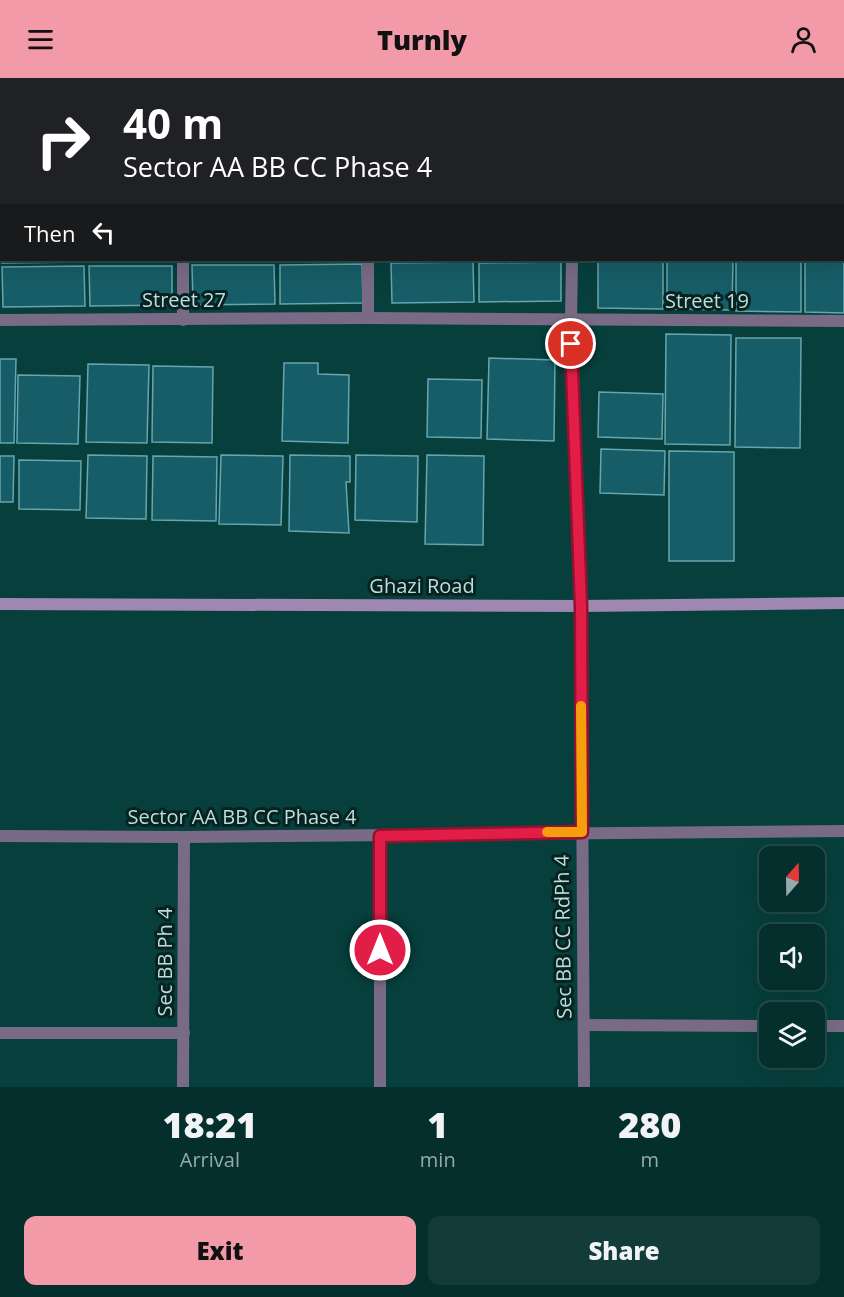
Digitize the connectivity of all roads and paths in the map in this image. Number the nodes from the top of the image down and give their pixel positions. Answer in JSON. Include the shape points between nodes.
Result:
{"nodes":[{"id":1,"x":183,"y":261,"type":"edge"},
{"id":2,"x":368,"y":261,"type":"edge"},
{"id":3,"x":572,"y":261,"type":"edge"},
{"id":4,"x":368,"y":318,"type":"junction"},
{"id":5,"x":0,"y":320,"type":"edge"},
{"id":6,"x":183,"y":320,"type":"junction"},
{"id":7,"x":570,"y":320,"type":"junction"},
{"id":8,"x":844,"y":321,"type":"edge"},
{"id":9,"x":844,"y":603,"type":"edge"},
{"id":10,"x":0,"y":604,"type":"edge"},
{"id":11,"x":581,"y":606,"type":"junction"},
{"id":12,"x":844,"y":831,"type":"edge"},
{"id":13,"x":582,"y":832,"type":"junction"},
{"id":14,"x":0,"y":836,"type":"edge"},
{"id":15,"x":380,"y":836,"type":"junction"},
{"id":16,"x":184,"y":837,"type":"junction"},
{"id":17,"x":584,"y":1025,"type":"junction"},
{"id":18,"x":759,"y":1026,"type":"edge"},
{"id":19,"x":825,"y":1026,"type":"edge"},
{"id":20,"x":844,"y":1026,"type":"edge"},
{"id":21,"x":0,"y":1033,"type":"edge"},
{"id":22,"x":184,"y":1033,"type":"junction"},
{"id":23,"x":183,"y":1087,"type":"edge"},
{"id":24,"x":380,"y":1087,"type":"edge"},
{"id":25,"x":584,"y":1087,"type":"edge"}],
"edges":[{"from":1,"to":6,"type":"street"},
{"from":2,"to":4,"type":"street"},
{"from":3,"to":7,"type":"street","name":"Sec BB CC RdPh 4"},
{"from":4,"to":6,"type":"street","name":"Street 27"},
{"from":4,"to":7,"type":"street","name":"Street 27"},
{"from":5,"to":6,"type":"street","name":"Street 27"},
{"from":7,"to":8,"type":"street","name":"Street 19"},
{"from":7,"to":11,"type":"street","name":"Sec BB CC RdPh 4"},
{"from":9,"to":11,"type":"main road","name":"Ghazi Road"},
{"from":10,"to":11,"type":"main road","name":"Ghazi Road"},
{"from":11,"to":13,"type":"street","name":"Sec BB CC RdPh 4"},
{"from":12,"to":13,"type":"street","name":"Sector AA BB CC Phase 4"},
{"from":13,"to":15,"type":"street","name":"Sector AA BB CC Phase 4"},
{"from":13,"to":17,"type":"street","name":"Sec BB CC RdPh 4"},
{"from":14,"to":16,"type":"street","name":"Sector AA BB CC Phase 4"},
{"from":15,"to":16,"type":"street","name":"Sector AA BB CC Phase 4"},
{"from":15,"to":24,"type":"street"},
{"from":16,"to":22,"type":"street","name":"Sec BB Ph 4"},
{"from":17,"to":18,"type":"street"},
{"from":17,"to":25,"type":"street","name":"Sec BB CC RdPh 4"},
{"from":19,"to":20,"type":"street"},
{"from":21,"to":22,"type":"street"},
{"from":22,"to":23,"type":"street","name":"Sec BB Ph 4"}]}
